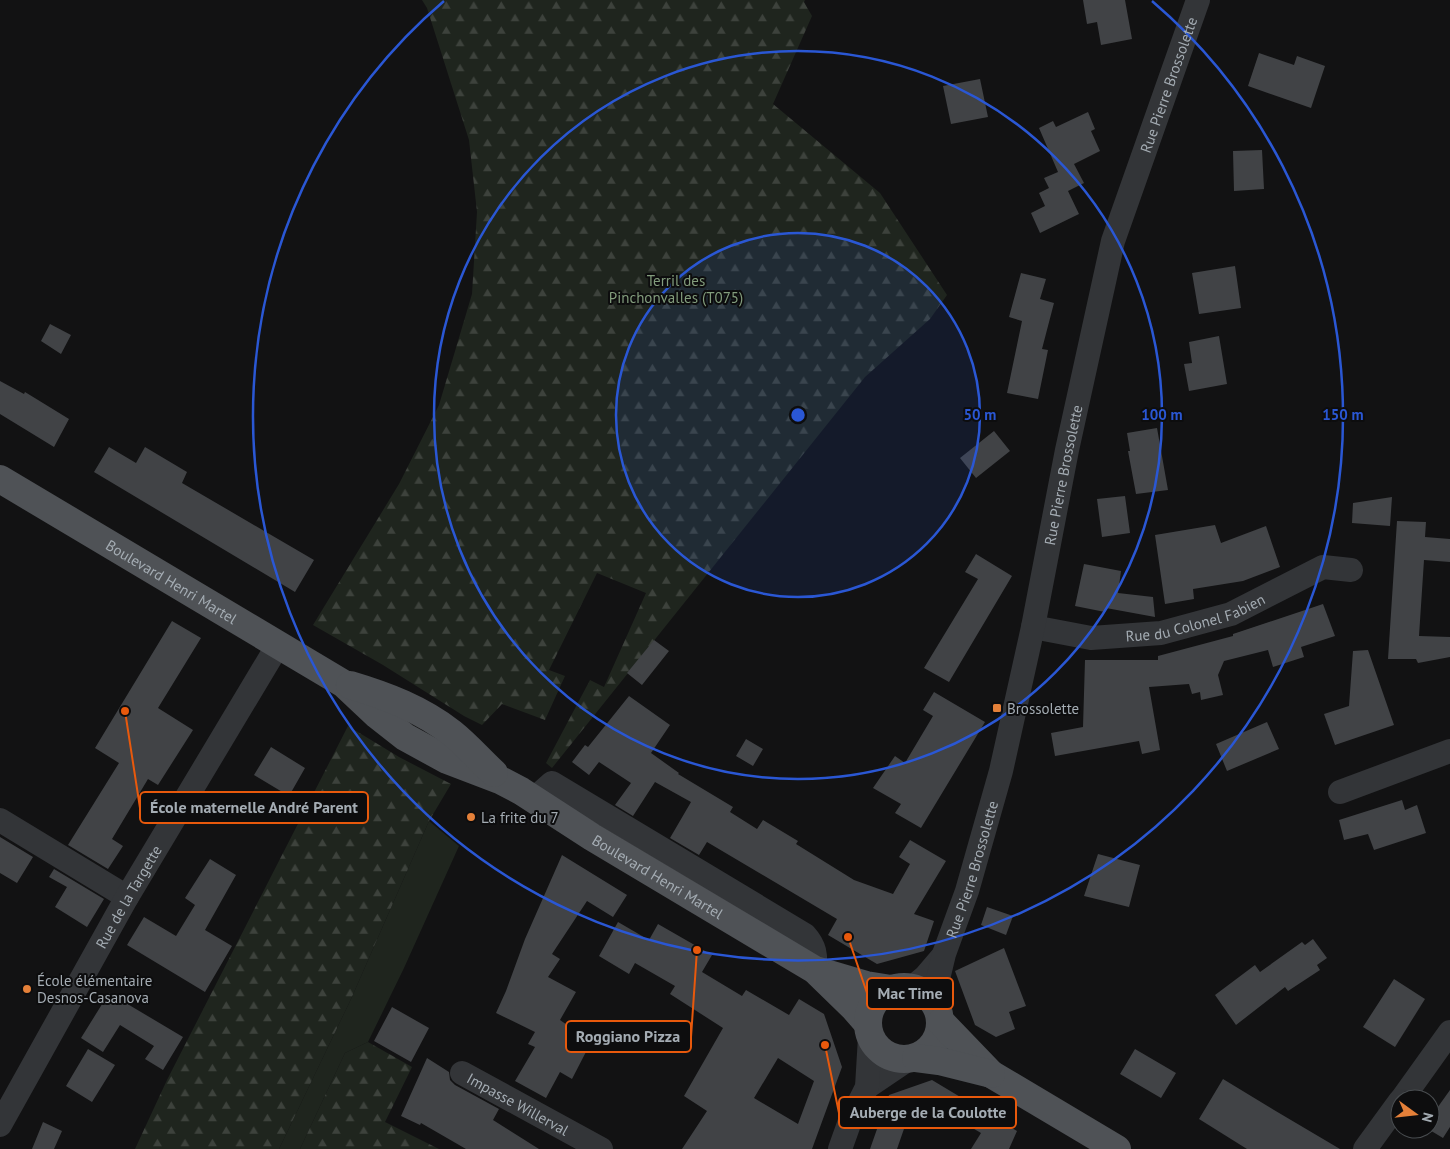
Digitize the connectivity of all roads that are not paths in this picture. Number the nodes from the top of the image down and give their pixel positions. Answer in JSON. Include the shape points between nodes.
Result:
{"nodes":[{"id":1,"x":1198,"y":0,"type":"edge"},
{"id":2,"x":0,"y":479,"type":"edge"},
{"id":3,"x":1351,"y":570,"type":"dead end"},
{"id":4,"x":1033,"y":627,"type":"junction"},
{"id":5,"x":278,"y":645,"type":"junction"},
{"id":6,"x":1450,"y":751,"type":"edge"},
{"id":7,"x":1340,"y":792,"type":"dead end"},
{"id":8,"x":0,"y":820,"type":"edge"},
{"id":9,"x":127,"y":897,"type":"junction"},
{"id":10,"x":944,"y":954,"type":"junction"},
{"id":11,"x":815,"y":970,"type":"junction"},
{"id":12,"x":902,"y":988,"type":"junction"},
{"id":13,"x":939,"y":1014,"type":"junction"},
{"id":14,"x":869,"y":1030,"type":"junction"},
{"id":15,"x":1450,"y":1032,"type":"edge"},
{"id":16,"x":911,"y":1059,"type":"junction"},
{"id":17,"x":462,"y":1073,"type":"dead end"},
{"id":18,"x":992,"y":1074,"type":"junction"},
{"id":19,"x":867,"y":1087,"type":"junction"},
{"id":20,"x":1409,"y":1089,"type":"edge"},
{"id":21,"x":1390,"y":1115,"type":"edge"},
{"id":22,"x":0,"y":1125,"type":"edge"},
{"id":23,"x":601,"y":1149,"type":"edge"},
{"id":24,"x":840,"y":1149,"type":"edge"},
{"id":25,"x":1117,"y":1149,"type":"edge"},
{"id":26,"x":1365,"y":1149,"type":"edge"}],
"edges":[{"from":1,"to":4,"type":"street","name":"Rue Pierre Brossolette","via":[[1113,241],[1067,450]]},
{"from":2,"to":5,"type":"main road","name":"Boulevard Henri Martel"},
{"from":3,"to":4,"type":"street","name":"Rue du Colonel Fabien","via":[[1323,567],[1231,614],[1161,633],[1091,638]]},
{"from":4,"to":10,"type":"street","name":"Rue Pierre Brossolette","via":[[1001,771],[967,891]]},
{"from":5,"to":9,"type":"street","name":"Rue de la Targette"},
{"from":5,"to":11,"type":"main road","name":"Boulevard Henri Martel","via":[[344,684],[419,710],[452,733],[502,781]]},
{"from":6,"to":7,"type":"street"},
{"from":8,"to":9,"type":"street"},
{"from":9,"to":22,"type":"street","name":"Rue de la Targette"},
{"from":10,"to":12,"type":"street","name":"Rue Pierre Brossolette","via":[[925,977]]},
{"from":10,"to":13,"type":"street","name":"Rue Pierre Brossolette","via":[[938,979]]},
{"from":11,"to":12,"type":"main road","name":"Boulevard Henri Martel","via":[[860,984]]},
{"from":11,"to":14,"type":"main road","name":"Boulevard Henri Martel","via":[[854,1008]]},
{"from":12,"to":13,"type":"main road","via":[[927,994]]},
{"from":12,"to":14,"type":"main road","via":[[878,997],[870,1009]]},
{"from":13,"to":16,"type":"main road","via":[[939,1035],[934,1046]]},
{"from":13,"to":18,"type":"main road"},
{"from":14,"to":16,"type":"main road","via":[[878,1050],[892,1058]]},
{"from":14,"to":19,"type":"street"},
{"from":15,"to":20,"type":"street"},
{"from":16,"to":18,"type":"main road","via":[[939,1061]]},
{"from":16,"to":19,"type":"street"},
{"from":17,"to":23,"type":"street","name":"Impasse Willerval"},
{"from":18,"to":25,"type":"main road"},
{"from":19,"to":24,"type":"street"},
{"from":21,"to":26,"type":"street"}]}
